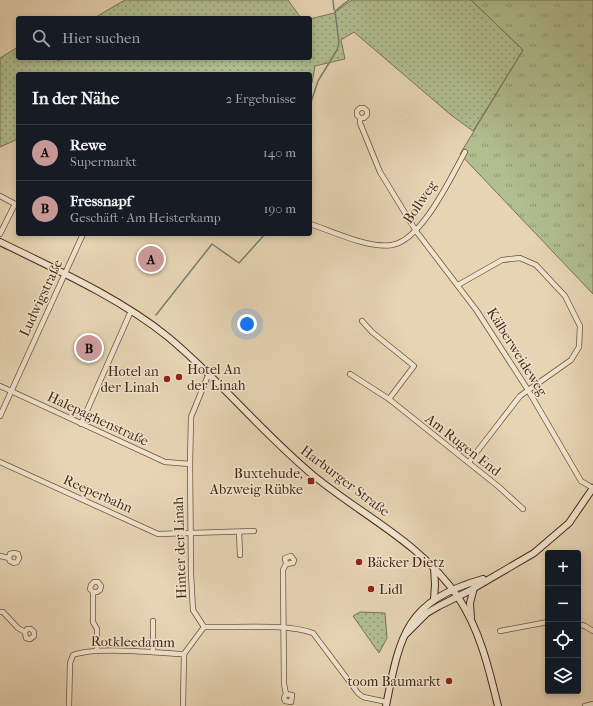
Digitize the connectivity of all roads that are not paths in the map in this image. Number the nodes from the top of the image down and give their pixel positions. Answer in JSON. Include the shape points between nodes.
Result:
{"nodes":[{"id":1,"x":360,"y":118,"type":"dead end"},
{"id":2,"x":465,"y":152,"type":"dead end"},
{"id":3,"x":0,"y":196,"type":"edge"},
{"id":4,"x":16,"y":204,"type":"edge"},
{"id":5,"x":312,"y":225,"type":"edge"},
{"id":6,"x":416,"y":231,"type":"junction"},
{"id":7,"x":0,"y":234,"type":"edge"},
{"id":8,"x":82,"y":236,"type":"edge"},
{"id":9,"x":0,"y":242,"type":"edge"},
{"id":10,"x":64,"y":274,"type":"junction"},
{"id":11,"x":458,"y":285,"type":"junction"},
{"id":12,"x":131,"y":311,"type":"junction"},
{"id":13,"x":362,"y":321,"type":"dead end"},
{"id":14,"x":209,"y":373,"type":"junction"},
{"id":15,"x":350,"y":374,"type":"dead end"},
{"id":16,"x":0,"y":386,"type":"edge"},
{"id":17,"x":528,"y":390,"type":"junction"},
{"id":18,"x":11,"y":391,"type":"junction"},
{"id":19,"x":389,"y":399,"type":"junction"},
{"id":20,"x":0,"y":416,"type":"edge"},
{"id":21,"x":81,"y":424,"type":"junction"},
{"id":22,"x":0,"y":462,"type":"edge"},
{"id":23,"x":469,"y":462,"type":"junction"},
{"id":24,"x":190,"y":464,"type":"junction"},
{"id":25,"x":593,"y":488,"type":"edge"},
{"id":26,"x":523,"y":509,"type":"dead end"},
{"id":27,"x":254,"y":531,"type":"dead end"},
{"id":28,"x":239,"y":532,"type":"junction"},
{"id":29,"x":190,"y":534,"type":"junction"},
{"id":30,"x":240,"y":555,"type":"dead end"},
{"id":31,"x":0,"y":556,"type":"edge"},
{"id":32,"x":9,"y":558,"type":"dead end"},
{"id":33,"x":286,"y":564,"type":"dead end"},
{"id":34,"x":434,"y":567,"type":"junction"},
{"id":35,"x":491,"y":577,"type":"junction"},
{"id":36,"x":474,"y":588,"type":"junction"},
{"id":37,"x":452,"y":590,"type":"junction"},
{"id":38,"x":93,"y":592,"type":"dead end"},
{"id":39,"x":458,"y":596,"type":"junction"},
{"id":40,"x":434,"y":599,"type":"junction"},
{"id":41,"x":0,"y":612,"type":"edge"},
{"id":42,"x":153,"y":621,"type":"dead end"},
{"id":43,"x":471,"y":621,"type":"junction"},
{"id":44,"x":545,"y":623,"type":"edge"},
{"id":45,"x":581,"y":625,"type":"edge"},
{"id":46,"x":204,"y":627,"type":"junction"},
{"id":47,"x":283,"y":628,"type":"junction"},
{"id":48,"x":500,"y":631,"type":"dead end"},
{"id":49,"x":593,"y":631,"type":"edge"},
{"id":50,"x":25,"y":632,"type":"dead end"},
{"id":51,"x":406,"y":634,"type":"junction"},
{"id":52,"x":97,"y":651,"type":"junction"},
{"id":53,"x":153,"y":652,"type":"junction"},
{"id":54,"x":184,"y":654,"type":"junction"},
{"id":55,"x":286,"y":694,"type":"dead end"},
{"id":56,"x":387,"y":704,"type":"edge"},
{"id":57,"x":593,"y":704,"type":"edge"},
{"id":58,"x":69,"y":706,"type":"edge"},
{"id":59,"x":184,"y":706,"type":"edge"},
{"id":60,"x":498,"y":706,"type":"edge"},
{"id":61,"x":585,"y":706,"type":"edge"}],
"edges":[{"from":1,"to":6,"type":"street","name":"Kälberweideweg","via":[[380,172]]},
{"from":2,"to":6,"type":"street","name":"Bollweg"},
{"from":3,"to":4,"type":"street"},
{"from":4,"to":7,"type":"street"},
{"from":5,"to":6,"type":"street","name":"Bollweg","via":[[356,240],[391,245],[403,242]]},
{"from":6,"to":11,"type":"street","name":"Kälberweideweg"},
{"from":8,"to":10,"type":"street","name":"Ludwigstraße"},
{"from":9,"to":10,"type":"street","name":"Harburger Straße"},
{"from":10,"to":12,"type":"street","name":"Harburger Straße"},
{"from":10,"to":18,"type":"street","name":"Ludwigstraße"},
{"from":11,"to":17,"type":"street","name":"Kälberweideweg"},
{"from":11,"to":17,"type":"street","via":[[502,260],[520,258],[536,264],[565,296],[580,326],[580,347],[571,360]]},
{"from":12,"to":14,"type":"street","name":"Harburger Straße","via":[[167,336]]},
{"from":12,"to":21,"type":"street"},
{"from":13,"to":19,"type":"street","via":[[414,366]]},
{"from":14,"to":24,"type":"street","name":"Hinter der Linah","via":[[191,418]]},
{"from":14,"to":34,"type":"street","name":"Harburger Straße","via":[[314,476],[395,533]]},
{"from":15,"to":19,"type":"street","name":"Am Rugen End"},
{"from":16,"to":18,"type":"street","name":"Halepaghenstraße"},
{"from":17,"to":23,"type":"street","via":[[520,396]]},
{"from":17,"to":25,"type":"street","name":"Kälberweideweg","via":[[581,481]]},
{"from":18,"to":20,"type":"street","name":"Ludwigstraße"},
{"from":18,"to":21,"type":"street","name":"Halepaghenstraße"},
{"from":19,"to":23,"type":"street","name":"Am Rugen End"},
{"from":21,"to":24,"type":"street","name":"Halepaghenstraße","via":[[165,462]]},
{"from":22,"to":29,"type":"street","name":"Reeperbahn","via":[[158,534]]},
{"from":23,"to":26,"type":"street","name":"Am Rugen End"},
{"from":24,"to":29,"type":"street","name":"Hinter der Linah"},
{"from":25,"to":35,"type":"street","via":[[569,523],[555,536],[534,553]]},
{"from":27,"to":28,"type":"street","name":"Reeperbahn"},
{"from":28,"to":29,"type":"street","name":"Reeperbahn"},
{"from":28,"to":30,"type":"street"},
{"from":29,"to":46,"type":"street","name":"Hinter der Linah","via":[[193,610]]},
{"from":31,"to":32,"type":"street"},
{"from":33,"to":47,"type":"street","via":[[283,570]]},
{"from":34,"to":37,"type":"street","name":"Harburger Straße"},
{"from":34,"to":40,"type":"street"},
{"from":35,"to":36,"type":"street"},
{"from":35,"to":37,"type":"street"},
{"from":36,"to":39,"type":"street"},
{"from":36,"to":43,"type":"street","via":[[470,603]]},
{"from":37,"to":39,"type":"street","name":"Harburger Straße"},
{"from":37,"to":40,"type":"street"},
{"from":38,"to":52,"type":"street","via":[[93,622],[97,629]]},
{"from":39,"to":43,"type":"street","name":"Harburger Straße"},
{"from":39,"to":51,"type":"street","via":[[427,613]]},
{"from":40,"to":51,"type":"street","via":[[416,616]]},
{"from":41,"to":50,"type":"street"},
{"from":42,"to":53,"type":"street"},
{"from":43,"to":60,"type":"street","name":"Harburger Straße","via":[[484,653]]},
{"from":44,"to":48,"type":"street"},
{"from":45,"to":49,"type":"street"},
{"from":46,"to":47,"type":"street"},
{"from":46,"to":54,"type":"street","name":"Rotkleedamm"},
{"from":47,"to":55,"type":"street"},
{"from":47,"to":56,"type":"street","via":[[313,633],[358,693]]},
{"from":51,"to":56,"type":"street","via":[[394,666]]},
{"from":52,"to":53,"type":"street","name":"Rotkleedamm"},
{"from":52,"to":58,"type":"street","name":"Rotkleedamm","via":[[73,655],[70,663]]},
{"from":53,"to":54,"type":"street","name":"Rotkleedamm"},
{"from":54,"to":59,"type":"street"},
{"from":57,"to":61,"type":"street"}]}
